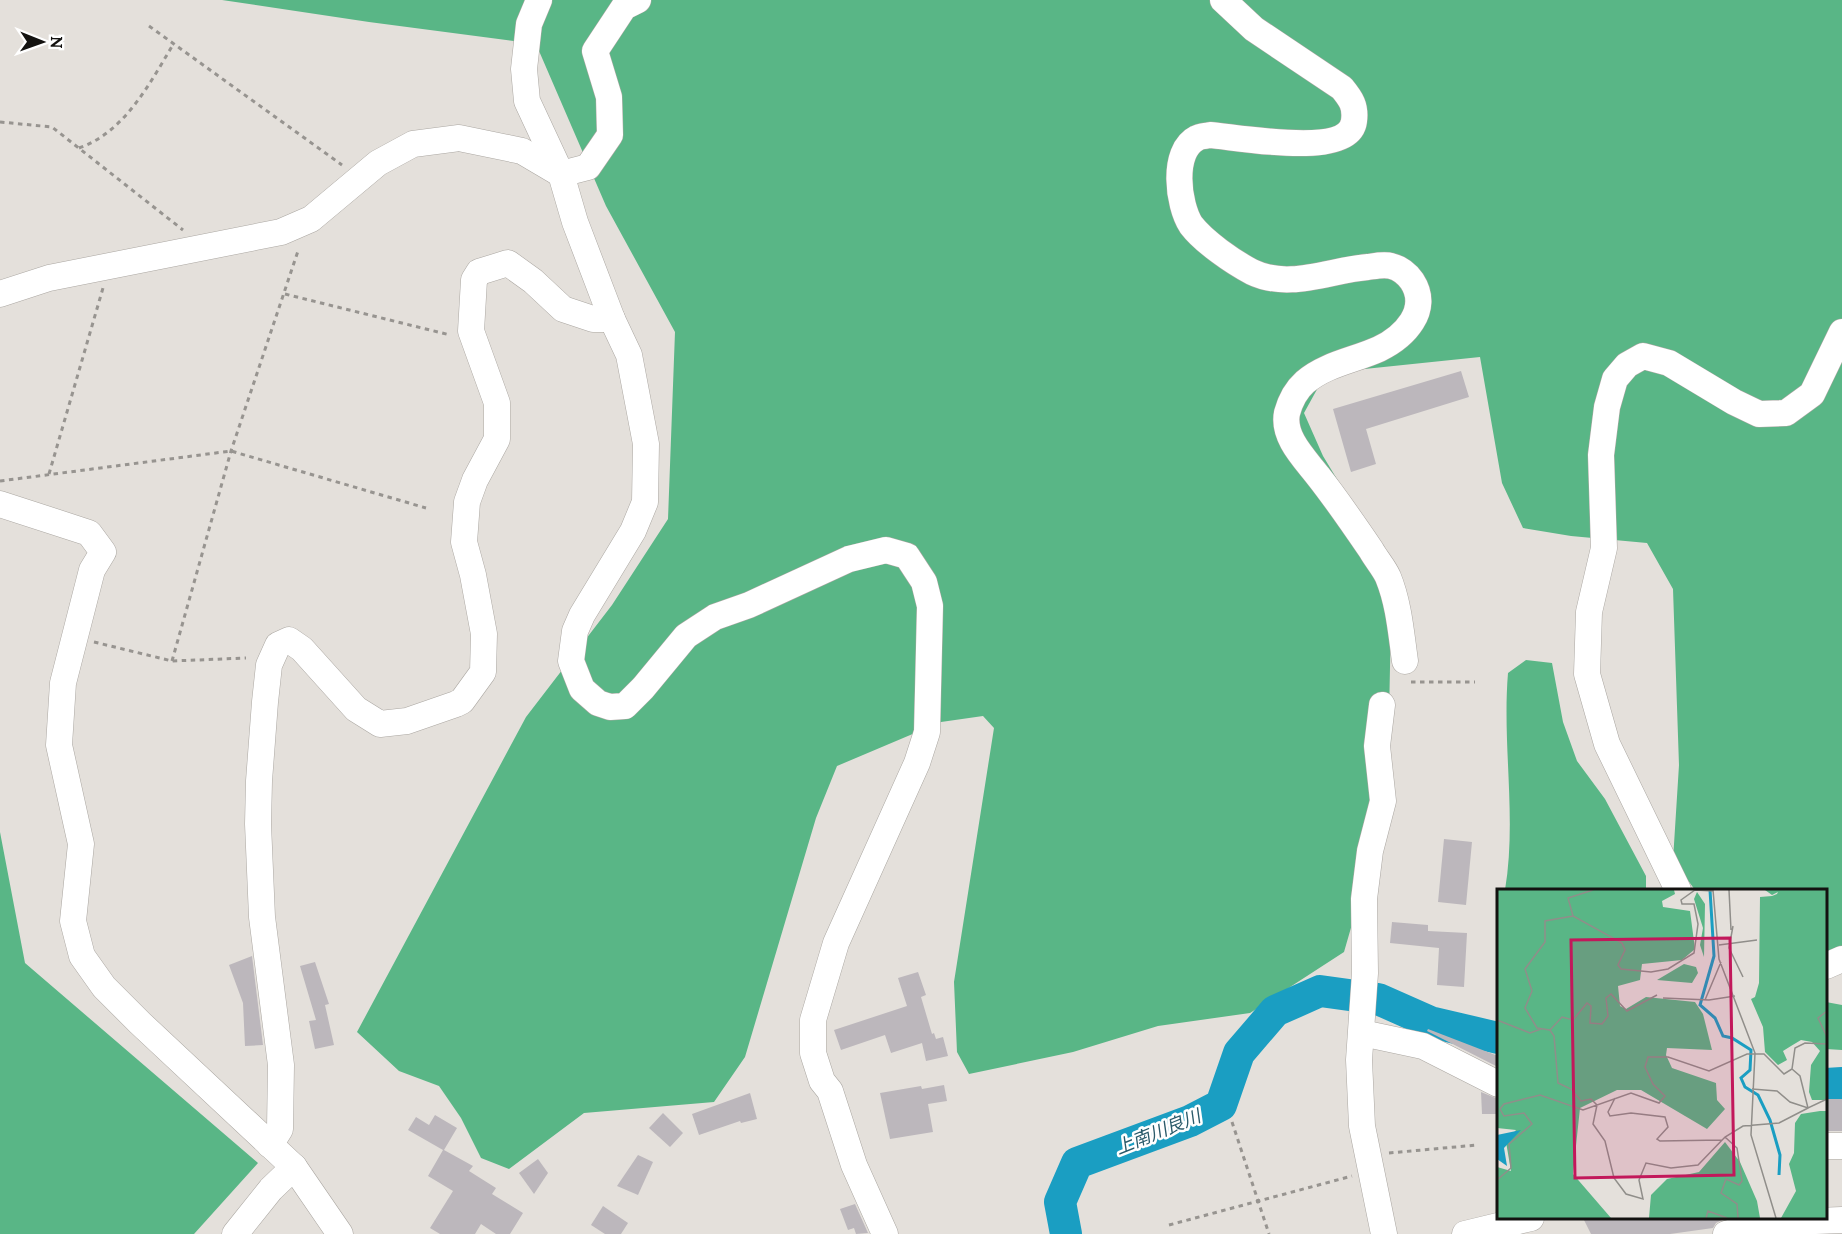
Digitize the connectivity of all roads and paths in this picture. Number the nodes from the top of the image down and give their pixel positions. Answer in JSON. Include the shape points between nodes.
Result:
{"nodes":[{"id":1,"x":539,"y":0,"type":"edge"},
{"id":2,"x":638,"y":0,"type":"edge"},
{"id":3,"x":1223,"y":0,"type":"edge"},
{"id":4,"x":149,"y":26,"type":"dead end"},
{"id":5,"x":174,"y":44,"type":"junction"},
{"id":6,"x":0,"y":122,"type":"edge"},
{"id":7,"x":79,"y":147,"type":"junction"},
{"id":8,"x":346,"y":168,"type":"dead end"},
{"id":9,"x":561,"y":174,"type":"junction"},
{"id":10,"x":187,"y":233,"type":"dead end"},
{"id":11,"x":298,"y":251,"type":"dead end"},
{"id":12,"x":103,"y":288,"type":"dead end"},
{"id":13,"x":0,"y":294,"type":"edge"},
{"id":14,"x":284,"y":294,"type":"junction"},
{"id":15,"x":612,"y":319,"type":"junction"},
{"id":16,"x":1842,"y":332,"type":"edge"},
{"id":17,"x":452,"y":336,"type":"dead end"},
{"id":18,"x":231,"y":451,"type":"junction"},
{"id":19,"x":49,"y":474,"type":"junction"},
{"id":20,"x":0,"y":481,"type":"edge"},
{"id":21,"x":0,"y":504,"type":"edge"},
{"id":22,"x":426,"y":508,"type":"dead end"},
{"id":23,"x":91,"y":641,"type":"dead end"},
{"id":24,"x":246,"y":658,"type":"dead end"},
{"id":25,"x":172,"y":661,"type":"junction"},
{"id":26,"x":1408,"y":672,"type":"joint"},
{"id":27,"x":1475,"y":682,"type":"dead end"},
{"id":28,"x":1382,"y":705,"type":"dead end"},
{"id":29,"x":1677,"y":889,"type":"edge"},
{"id":30,"x":1842,"y":959,"type":"edge"},
{"id":31,"x":1827,"y":966,"type":"edge"},
{"id":32,"x":1362,"y":1033,"type":"junction"},
{"id":33,"x":1497,"y":1083,"type":"edge"},
{"id":34,"x":1232,"y":1122,"type":"dead end"},
{"id":35,"x":270,"y":1145,"type":"junction"},
{"id":36,"x":1477,"y":1145,"type":"dead end"},
{"id":37,"x":1369,"y":1163,"type":"junction"},
{"id":38,"x":294,"y":1167,"type":"junction"},
{"id":39,"x":1258,"y":1201,"type":"junction"},
{"id":40,"x":1527,"y":1219,"type":"edge"},
{"id":41,"x":1842,"y":1220,"type":"edge"},
{"id":42,"x":1787,"y":1224,"type":"edge"},
{"id":43,"x":1169,"y":1225,"type":"dead end"},
{"id":44,"x":235,"y":1234,"type":"edge"},
{"id":45,"x":340,"y":1234,"type":"edge"},
{"id":46,"x":885,"y":1234,"type":"edge"},
{"id":47,"x":1269,"y":1234,"type":"edge"},
{"id":48,"x":1383,"y":1234,"type":"edge"},
{"id":49,"x":1465,"y":1234,"type":"edge"},
{"id":50,"x":1726,"y":1234,"type":"edge"}],
"edges":[{"from":1,"to":9,"type":"street","via":[[529,24],[524,69],[527,101]]},
{"from":2,"to":9,"type":"street","via":[[624,7],[595,51],[609,97],[610,135],[588,167]]},
{"from":3,"to":26,"type":"street","via":[[1254,29],[1341,88],[1352,100],[1354,125],[1344,136],[1332,141],[1302,144],[1210,135],[1197,138],[1186,148],[1180,163],[1182,207],[1192,225],[1210,244],[1253,273],[1280,279],[1308,278],[1390,265],[1412,282],[1419,298],[1414,321],[1398,336],[1304,382],[1293,396],[1286,420],[1291,439],[1353,522],[1387,576],[1398,610]]},
{"from":4,"to":5,"type":"path"},
{"from":5,"to":7,"type":"path","via":[[145,92],[115,126],[92,143]]},
{"from":5,"to":8,"type":"path"},
{"from":6,"to":7,"type":"path","via":[[52,127]]},
{"from":7,"to":10,"type":"path"},
{"from":9,"to":13,"type":"street","via":[[522,151],[459,138],[413,144],[378,163],[311,219],[281,232],[49,278]]},
{"from":9,"to":15,"type":"street","via":[[574,222]]},
{"from":11,"to":14,"type":"path"},
{"from":12,"to":19,"type":"path"},
{"from":14,"to":17,"type":"path"},
{"from":14,"to":18,"type":"path"},
{"from":15,"to":35,"type":"street","via":[[593,319],[563,309],[508,263],[479,272],[474,280],[471,331],[497,404],[497,439],[467,502],[464,542],[483,634],[483,672],[462,701],[407,721],[380,723],[356,708],[302,648],[289,640],[278,645],[269,665],[258,824],[262,917],[281,1065],[280,1129]]},
{"from":15,"to":46,"type":"street","via":[[629,355],[641,414],[646,444],[645,502],[633,531],[575,631],[571,661],[582,688],[598,703],[625,706],[686,636],[715,617],[849,559],[886,550],[907,556],[924,582],[930,606],[927,732],[917,763],[836,943],[813,1020],[813,1053],[822,1081],[830,1090],[854,1165]]},
{"from":16,"to":29,"type":"street","via":[[1812,394],[1786,413],[1759,414],[1669,363],[1643,356],[1627,365],[1615,380],[1607,407],[1601,455],[1604,548],[1588,612],[1587,674],[1607,744]]},
{"from":18,"to":19,"type":"path"},
{"from":18,"to":22,"type":"path"},
{"from":18,"to":25,"type":"path"},
{"from":19,"to":20,"type":"path"},
{"from":21,"to":35,"type":"street","via":[[89,533],[103,552],[92,570],[63,683],[59,745],[81,844],[73,921],[81,956],[104,987]]},
{"from":23,"to":25,"type":"path"},
{"from":24,"to":25,"type":"path"},
{"from":26,"to":27,"type":"path"},
{"from":28,"to":32,"type":"street","via":[[1377,746],[1383,801],[1370,850],[1364,899]]},
{"from":30,"to":31,"type":"street"},
{"from":32,"to":33,"type":"street","via":[[1423,1046]]},
{"from":32,"to":37,"type":"street","via":[[1361,1115]]},
{"from":34,"to":39,"type":"path"},
{"from":35,"to":38,"type":"street"},
{"from":36,"to":37,"type":"path"},
{"from":37,"to":39,"type":"path"},
{"from":37,"to":48,"type":"street"},
{"from":38,"to":44,"type":"street"},
{"from":38,"to":45,"type":"street"},
{"from":39,"to":43,"type":"path"},
{"from":39,"to":47,"type":"path"},
{"from":40,"to":49,"type":"street"},
{"from":41,"to":42,"type":"street"},
{"from":42,"to":50,"type":"street","via":[[1748,1226]]}]}
